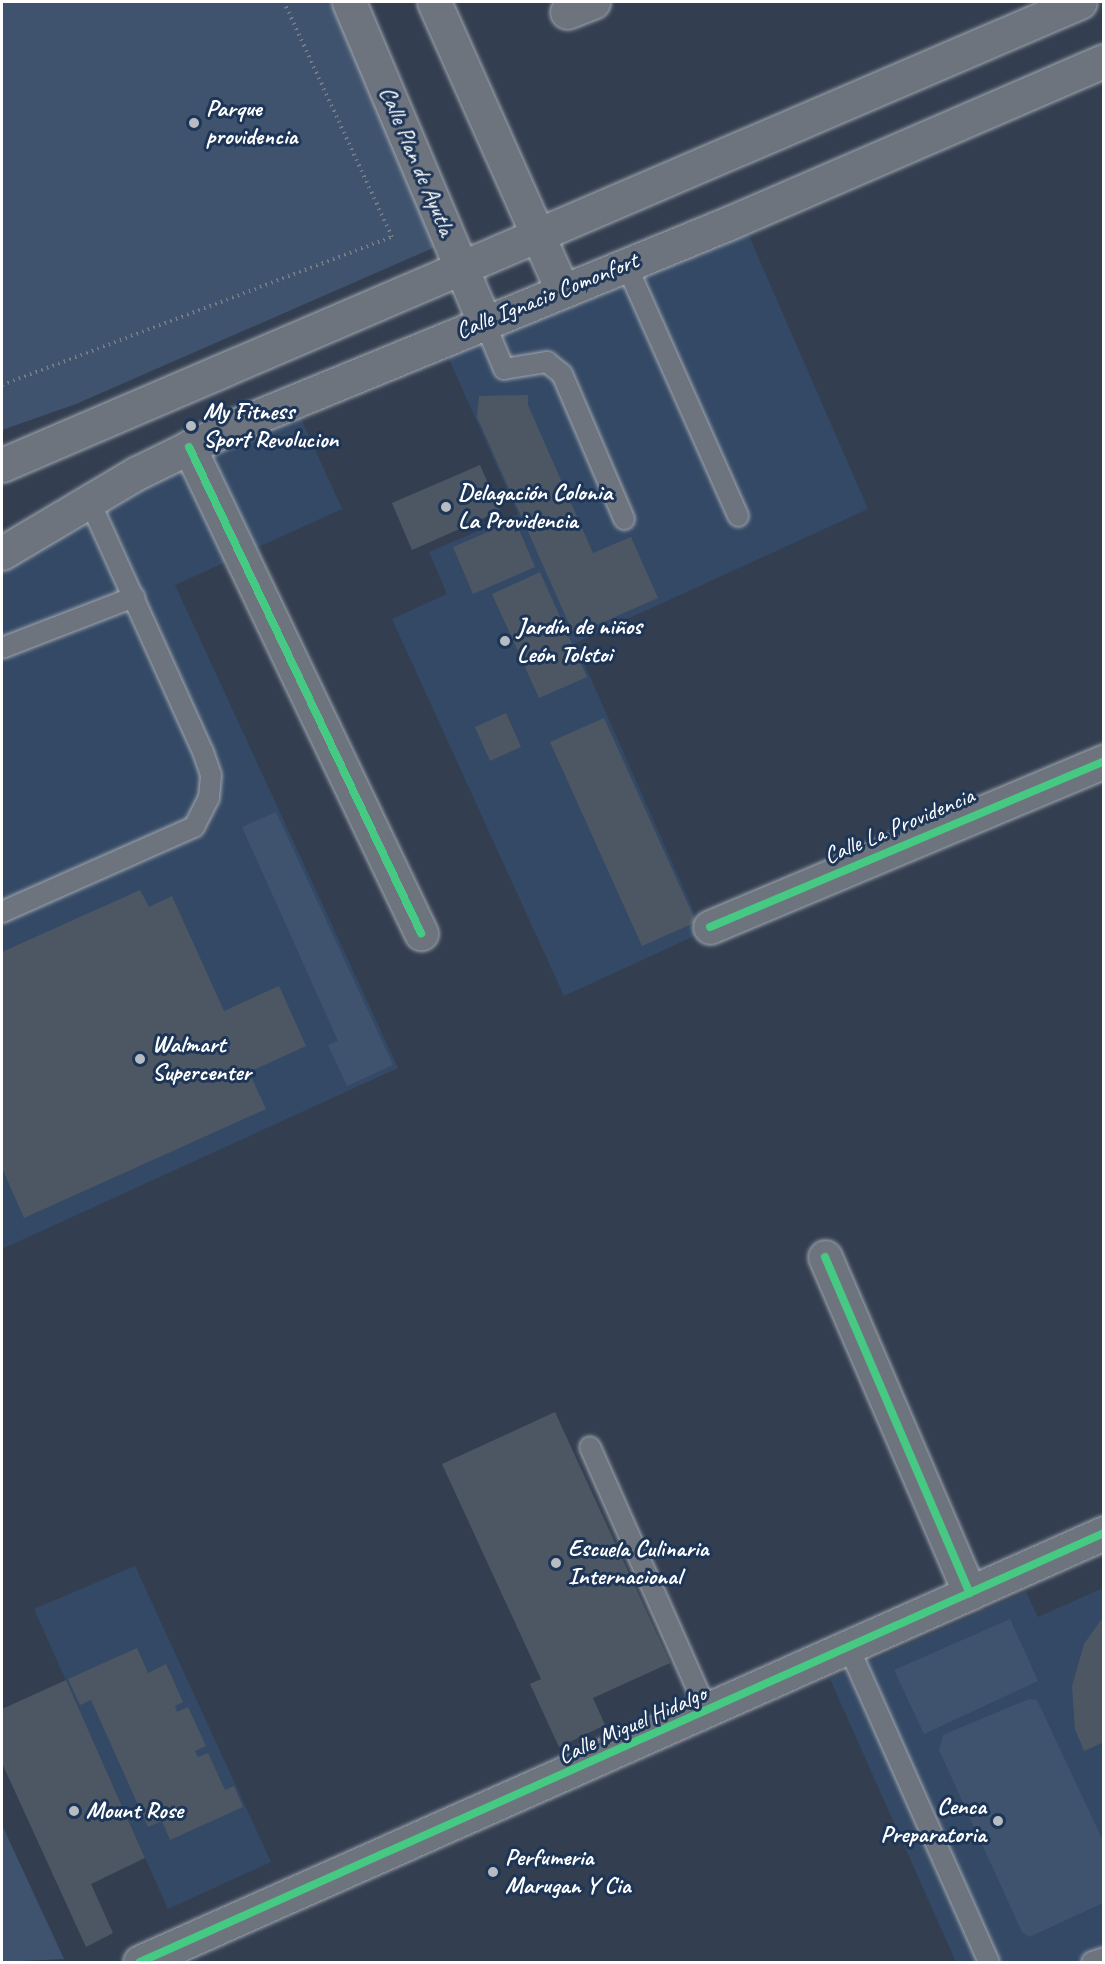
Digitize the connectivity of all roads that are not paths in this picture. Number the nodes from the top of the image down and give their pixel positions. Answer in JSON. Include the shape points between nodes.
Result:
{"nodes":[{"id":1,"x":349,"y":2,"type":"edge"},
{"id":2,"x":434,"y":2,"type":"edge"},
{"id":3,"x":1080,"y":2,"type":"edge"},
{"id":4,"x":1104,"y":61,"type":"edge"},
{"id":5,"x":537,"y":234,"type":"junction"},
{"id":6,"x":627,"y":264,"type":"junction"},
{"id":7,"x":462,"y":267,"type":"junction"},
{"id":8,"x":562,"y":290,"type":"junction"},
{"id":9,"x":484,"y":321,"type":"junction"},
{"id":10,"x":189,"y":447,"type":"junction"},
{"id":11,"x":2,"y":465,"type":"edge"},
{"id":12,"x":90,"y":502,"type":"junction"},
{"id":13,"x":738,"y":516,"type":"dead end"},
{"id":14,"x":624,"y":519,"type":"dead end"},
{"id":15,"x":2,"y":553,"type":"edge"},
{"id":16,"x":134,"y":597,"type":"junction"},
{"id":17,"x":2,"y":648,"type":"edge"},
{"id":18,"x":1104,"y":761,"type":"edge"},
{"id":19,"x":3,"y":908,"type":"edge"},
{"id":20,"x":710,"y":927,"type":"dead end"},
{"id":21,"x":421,"y":933,"type":"dead end"},
{"id":22,"x":825,"y":1257,"type":"dead end"},
{"id":23,"x":590,"y":1447,"type":"dead end"},
{"id":24,"x":1104,"y":1533,"type":"edge"},
{"id":25,"x":970,"y":1593,"type":"junction"},
{"id":26,"x":849,"y":1648,"type":"junction"},
{"id":27,"x":708,"y":1713,"type":"junction"},
{"id":28,"x":1104,"y":1958,"type":"edge"},
{"id":29,"x":140,"y":1962,"type":"edge"},
{"id":30,"x":989,"y":1962,"type":"edge"},
{"id":31,"x":1092,"y":1962,"type":"edge"}],
"edges":[{"from":1,"to":7,"type":"street","name":"Calle Plan de Ayutla"},
{"from":2,"to":5,"type":"street"},
{"from":3,"to":5,"type":"street"},
{"from":4,"to":6,"type":"street","name":"Calle Ignacio Comonfort"},
{"from":5,"to":7,"type":"street"},
{"from":5,"to":8,"type":"street"},
{"from":6,"to":8,"type":"street","name":"Calle Ignacio Comonfort"},
{"from":6,"to":13,"type":"lane"},
{"from":7,"to":9,"type":"street","name":"Calle Plan de Ayutla"},
{"from":7,"to":11,"type":"street"},
{"from":8,"to":9,"type":"street","name":"Calle Ignacio Comonfort"},
{"from":9,"to":10,"type":"street","name":"Calle Ignacio Comonfort"},
{"from":9,"to":14,"type":"lane","via":[[504,369],[548,362],[562,374]]},
{"from":10,"to":12,"type":"street","name":"Calle Ignacio Comonfort"},
{"from":10,"to":21,"type":"street"},
{"from":12,"to":15,"type":"street","name":"Calle Ignacio Comonfort"},
{"from":12,"to":16,"type":"lane"},
{"from":16,"to":17,"type":"lane"},
{"from":16,"to":19,"type":"lane","via":[[211,775],[202,817],[194,827]]},
{"from":18,"to":20,"type":"street","name":"Calle La Providencia"},
{"from":22,"to":25,"type":"street"},
{"from":23,"to":27,"type":"lane"},
{"from":24,"to":25,"type":"street","name":"Calle Miguel Hidalgo"},
{"from":25,"to":26,"type":"street","name":"Calle Miguel Hidalgo"},
{"from":26,"to":27,"type":"street","name":"Calle Miguel Hidalgo"},
{"from":26,"to":30,"type":"lane"},
{"from":27,"to":29,"type":"street","name":"Calle Miguel Hidalgo"},
{"from":28,"to":31,"type":"lane"}]}
